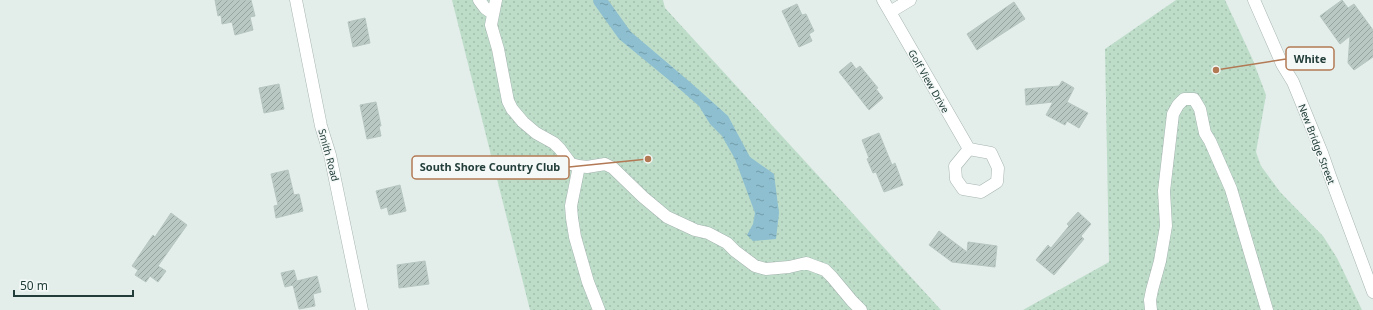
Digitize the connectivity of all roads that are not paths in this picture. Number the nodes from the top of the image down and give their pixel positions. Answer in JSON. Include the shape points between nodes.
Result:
{"nodes":[{"id":1,"x":296,"y":0,"type":"edge"},
{"id":2,"x":479,"y":0,"type":"edge"},
{"id":3,"x":496,"y":0,"type":"edge"},
{"id":4,"x":882,"y":0,"type":"edge"},
{"id":5,"x":910,"y":0,"type":"edge"},
{"id":6,"x":1254,"y":0,"type":"edge"},
{"id":7,"x":890,"y":12,"type":"junction"},
{"id":8,"x":492,"y":13,"type":"junction"},
{"id":9,"x":969,"y":150,"type":"dead end"},
{"id":10,"x":579,"y":166,"type":"junction"},
{"id":11,"x":1373,"y":292,"type":"edge"},
{"id":12,"x":362,"y":310,"type":"edge"},
{"id":13,"x":599,"y":310,"type":"edge"},
{"id":14,"x":861,"y":310,"type":"edge"},
{"id":15,"x":1151,"y":310,"type":"edge"},
{"id":16,"x":1267,"y":310,"type":"edge"}],
"edges":[{"from":1,"to":12,"type":"street","name":"Smith Road"},
{"from":2,"to":8,"type":"street"},
{"from":3,"to":8,"type":"street"},
{"from":4,"to":7,"type":"street","name":"Golf View Drive"},
{"from":5,"to":7,"type":"street"},
{"from":6,"to":11,"type":"street","name":"New Bridge Street","via":[[1282,64],[1293,82],[1322,153]]},
{"from":7,"to":9,"type":"street","name":"Golf View Drive"},
{"from":8,"to":10,"type":"street","via":[[491,25],[512,109],[536,133],[554,143],[571,164]]},
{"from":10,"to":13,"type":"street","via":[[570,206],[575,237]]},
{"from":10,"to":14,"type":"street","via":[[605,164],[613,168],[666,217],[727,243],[755,266],[766,269],[806,263],[825,270]]},
{"from":15,"to":16,"type":"street","via":[[1150,300],[1166,226],[1164,191],[1173,114],[1184,99],[1194,99],[1200,109],[1205,133],[1224,170]]}]}
